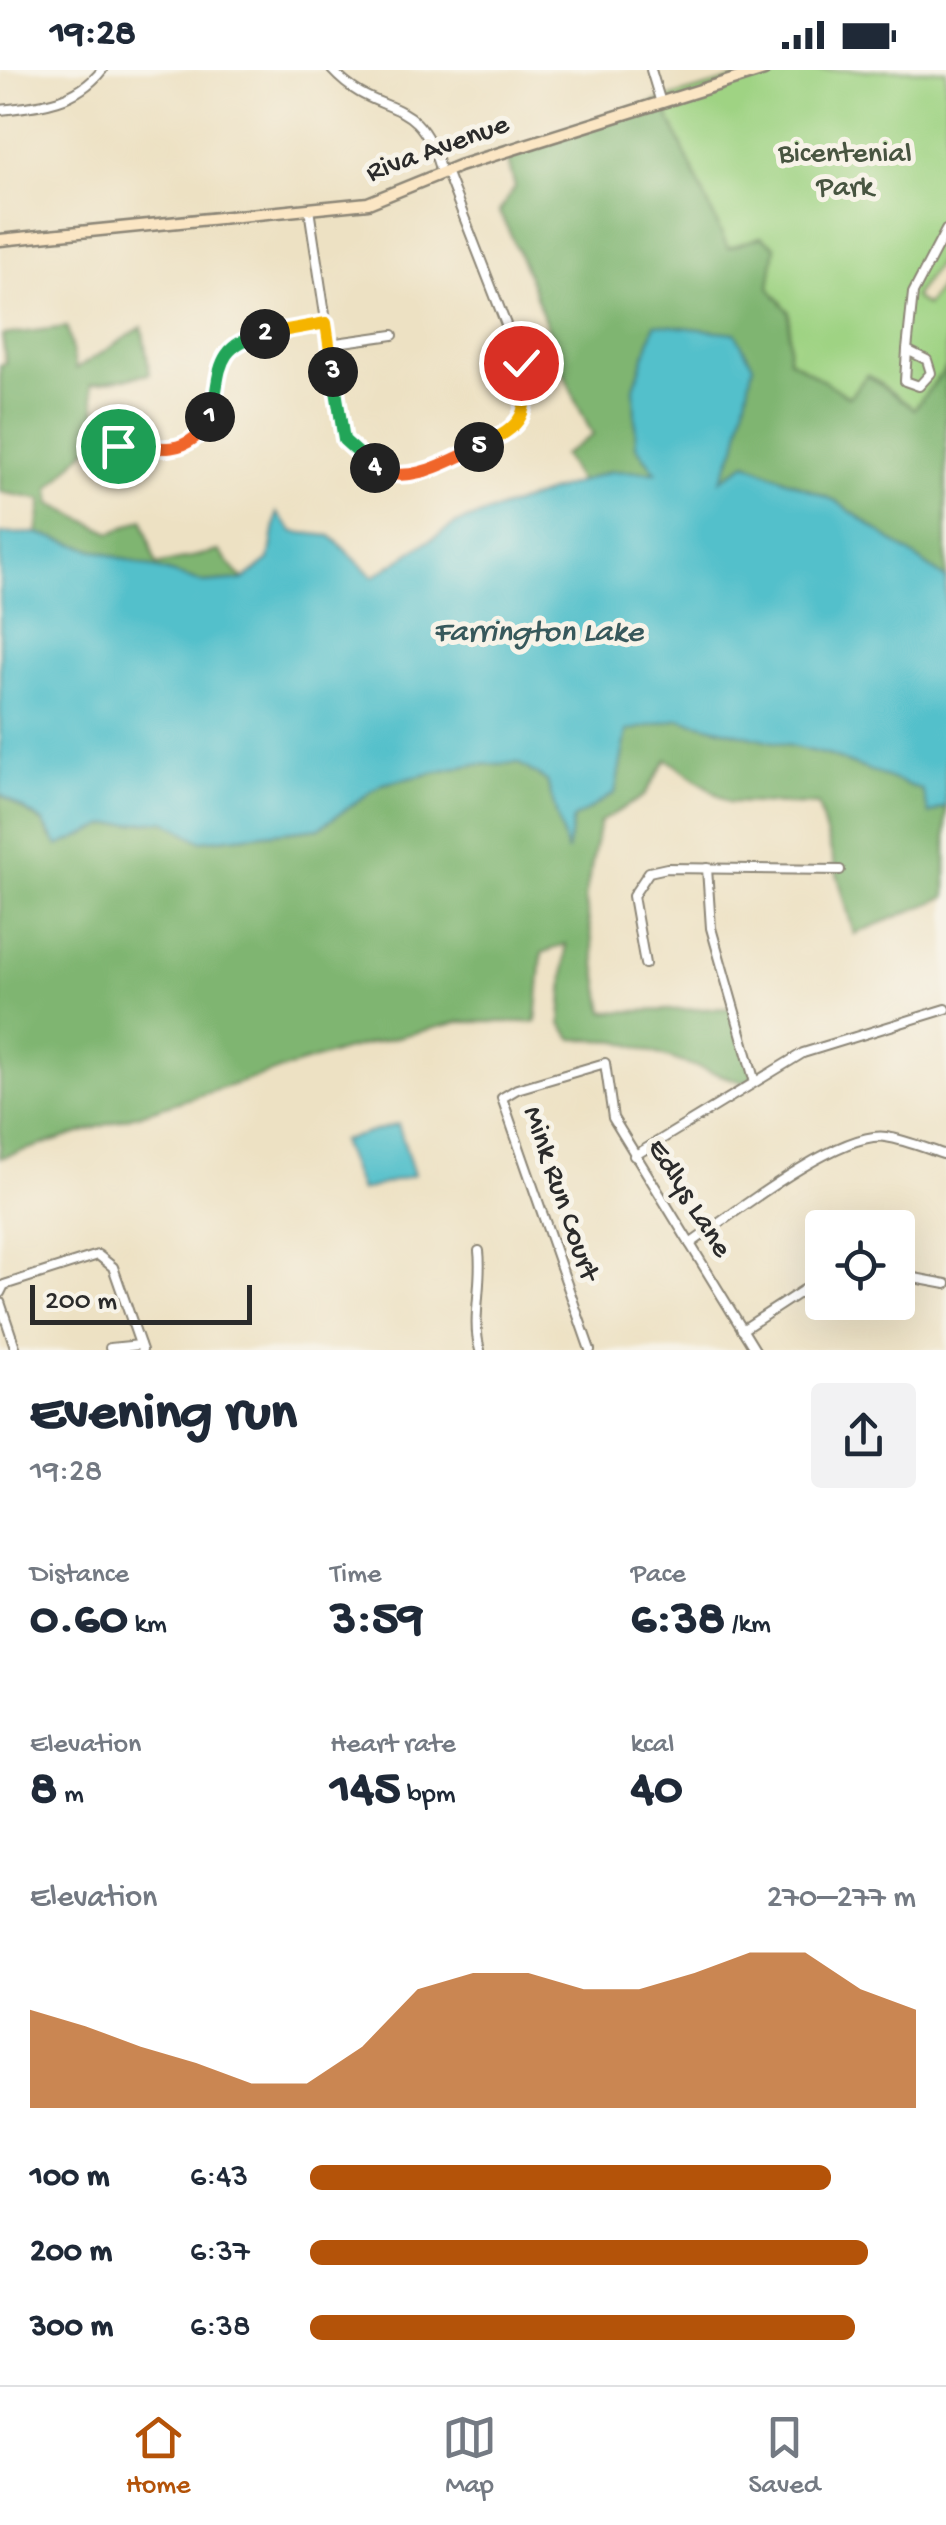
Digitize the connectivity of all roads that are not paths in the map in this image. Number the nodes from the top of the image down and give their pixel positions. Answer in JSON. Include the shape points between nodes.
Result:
{"nodes":[{"id":1,"x":102,"y":70,"type":"edge"},
{"id":2,"x":332,"y":70,"type":"edge"},
{"id":3,"x":651,"y":70,"type":"edge"},
{"id":4,"x":764,"y":70,"type":"edge"},
{"id":5,"x":661,"y":102,"type":"junction"},
{"id":6,"x":0,"y":110,"type":"edge"},
{"id":7,"x":444,"y":172,"type":"junction"},
{"id":8,"x":309,"y":209,"type":"junction"},
{"id":9,"x":946,"y":230,"type":"edge"},
{"id":10,"x":0,"y":240,"type":"edge"},
{"id":11,"x":326,"y":323,"type":"junction"},
{"id":12,"x":393,"y":335,"type":"dead end"},
{"id":13,"x":329,"y":344,"type":"junction"},
{"id":14,"x":907,"y":350,"type":"junction"},
{"id":15,"x":120,"y":440,"type":"junction"},
{"id":16,"x":708,"y":868,"type":"junction"},
{"id":17,"x":840,"y":870,"type":"dead end"},
{"id":18,"x":645,"y":964,"type":"dead end"},
{"id":19,"x":946,"y":1009,"type":"edge"},
{"id":20,"x":605,"y":1063,"type":"joint"},
{"id":21,"x":754,"y":1079,"type":"junction"},
{"id":22,"x":946,"y":1155,"type":"edge"},
{"id":23,"x":634,"y":1156,"type":"junction"},
{"id":24,"x":690,"y":1244,"type":"junction"},
{"id":25,"x":479,"y":1251,"type":"dead end"},
{"id":26,"x":915,"y":1278,"type":"edge"},
{"id":27,"x":946,"y":1284,"type":"edge"},
{"id":28,"x":805,"y":1289,"type":"edge"},
{"id":29,"x":0,"y":1293,"type":"edge"},
{"id":30,"x":0,"y":1302,"type":"edge"},
{"id":31,"x":742,"y":1330,"type":"junction"},
{"id":32,"x":110,"y":1348,"type":"edge"},
{"id":33,"x":141,"y":1348,"type":"edge"},
{"id":34,"x":16,"y":1350,"type":"edge"},
{"id":35,"x":480,"y":1350,"type":"edge"},
{"id":36,"x":590,"y":1350,"type":"edge"},
{"id":37,"x":755,"y":1350,"type":"edge"}],
"edges":[{"from":1,"to":6,"type":"street","via":[[84,92]]},
{"from":2,"to":7,"type":"street","via":[[346,86],[418,120]]},
{"from":3,"to":5,"type":"street"},
{"from":4,"to":5,"type":"street","name":"Riva Avenue"},
{"from":5,"to":7,"type":"street","name":"Riva Avenue"},
{"from":7,"to":8,"type":"street","name":"Riva Avenue","via":[[368,203]]},
{"from":7,"to":13,"type":"street","via":[[521,363],[523,416],[512,431],[444,462],[413,474],[382,472],[344,440]]},
{"from":8,"to":10,"type":"street","name":"Riva Avenue"},
{"from":8,"to":11,"type":"street"},
{"from":9,"to":14,"type":"street","via":[[913,293]]},
{"from":11,"to":13,"type":"street"},
{"from":11,"to":15,"type":"street","via":[[236,346],[215,376],[204,428],[182,446],[154,450]]},
{"from":12,"to":13,"type":"street"},
{"from":14,"to":14,"type":"street","via":[[928,360],[931,373],[919,386],[906,381]]},
{"from":15,"to":15,"type":"street","via":[[108,421],[98,421],[88,433],[100,454],[115,450]]},
{"from":16,"to":17,"type":"street"},
{"from":16,"to":18,"type":"street","via":[[649,872],[638,885],[633,896]]},
{"from":16,"to":21,"type":"street","via":[[716,947]]},
{"from":19,"to":21,"type":"street","via":[[803,1053]]},
{"from":20,"to":23,"type":"street","name":"Edlys Lane","via":[[613,1118]]},
{"from":20,"to":36,"type":"street","name":"Mink Run Court","via":[[502,1098]]},
{"from":21,"to":23,"type":"street"},
{"from":22,"to":24,"type":"street","via":[[883,1136],[854,1142],[802,1168]]},
{"from":23,"to":24,"type":"street","name":"Edlys Lane"},
{"from":24,"to":31,"type":"street","name":"Edlys Lane"},
{"from":25,"to":35,"type":"street"},
{"from":26,"to":27,"type":"street"},
{"from":28,"to":31,"type":"street"},
{"from":29,"to":33,"type":"street","via":[[87,1256],[108,1260]]},
{"from":30,"to":34,"type":"street"},
{"from":31,"to":37,"type":"street","name":"Edlys Lane"},
{"from":32,"to":33,"type":"street"}]}
